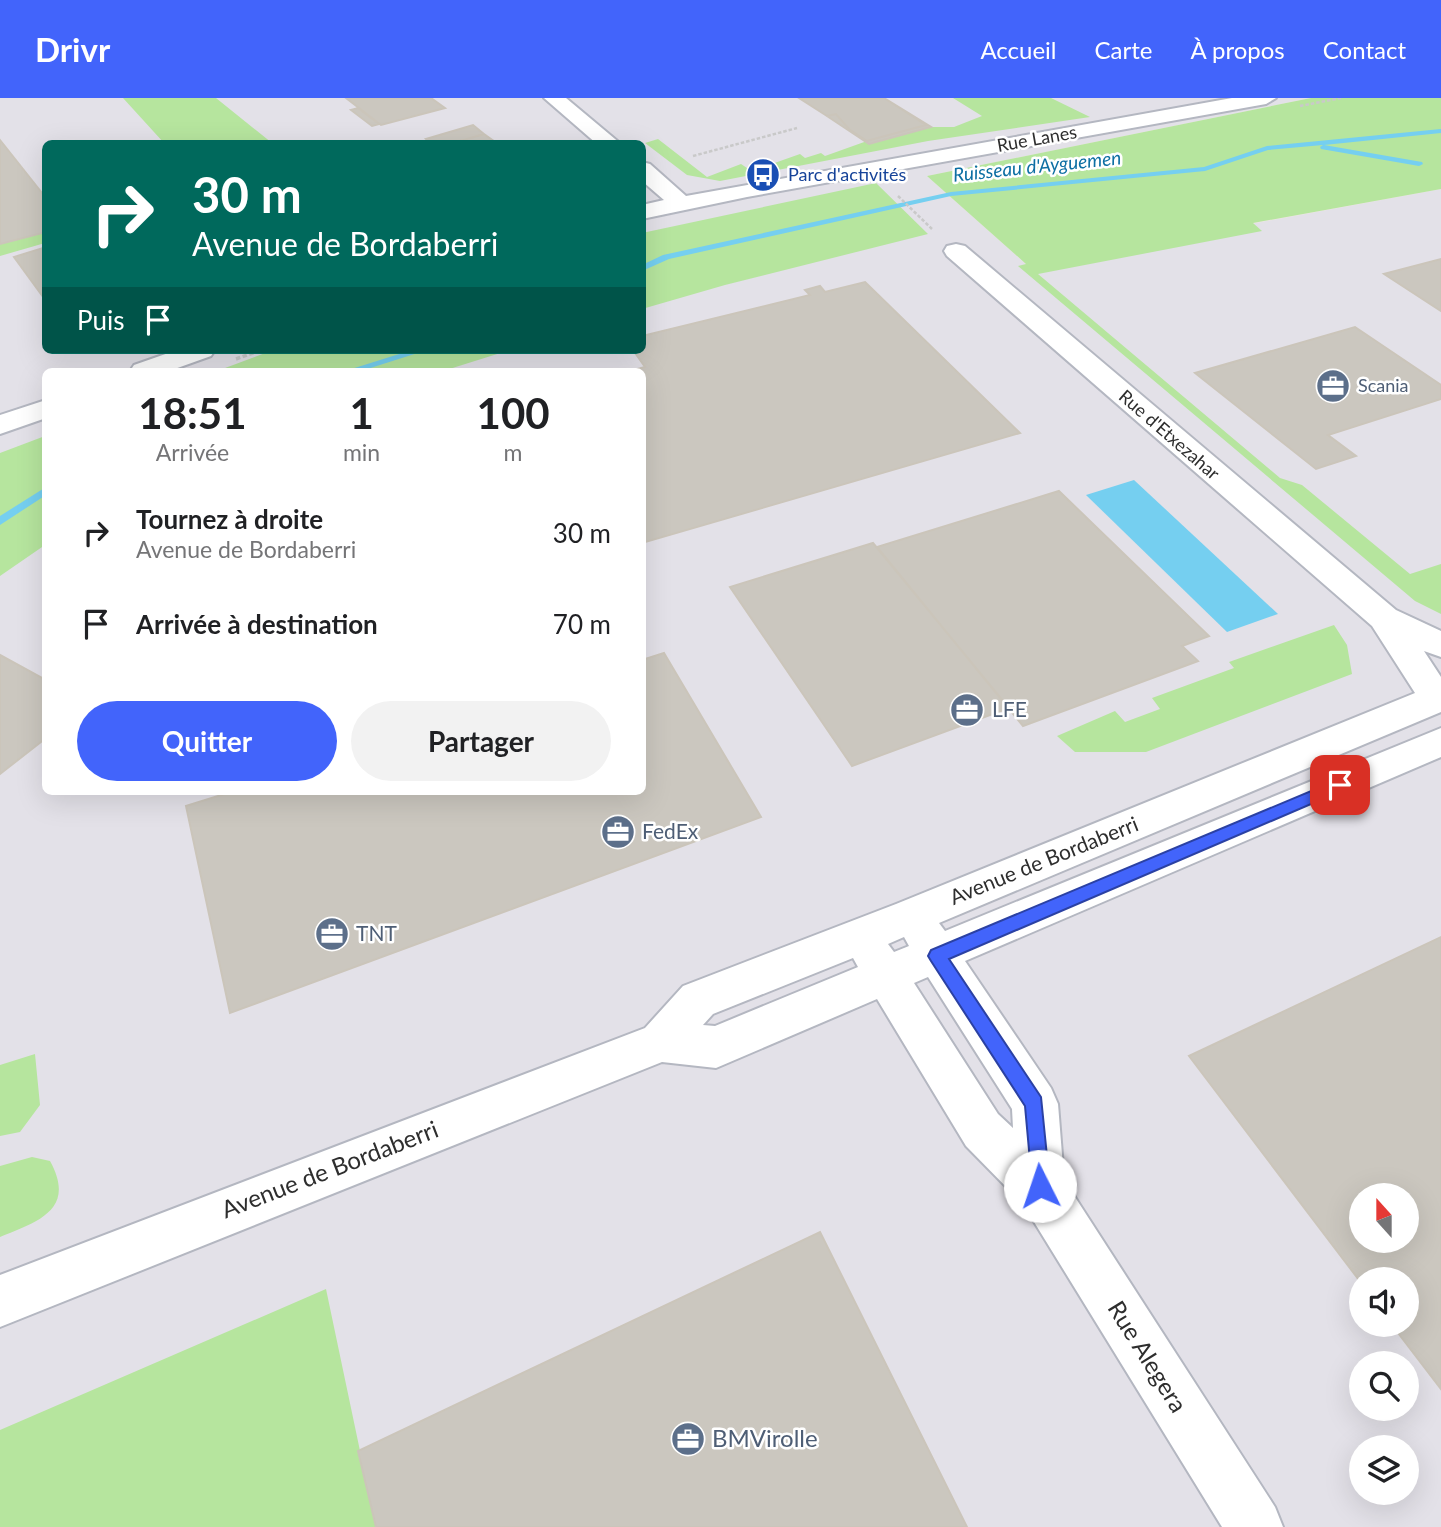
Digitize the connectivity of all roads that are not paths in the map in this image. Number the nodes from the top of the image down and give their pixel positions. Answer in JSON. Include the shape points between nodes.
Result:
{"nodes":[{"id":1,"x":1266,"y":98,"type":"edge"},
{"id":2,"x":545,"y":99,"type":"edge"},
{"id":3,"x":629,"y":130,"type":"dead end"},
{"id":4,"x":607,"y":140,"type":"edge"},
{"id":5,"x":646,"y":172,"type":"edge"},
{"id":6,"x":681,"y":202,"type":"junction"},
{"id":7,"x":646,"y":211,"type":"edge"},
{"id":8,"x":946,"y":243,"type":"road end"},
{"id":9,"x":191,"y":354,"type":"edge"},
{"id":10,"x":153,"y":368,"type":"edge"},
{"id":11,"x":42,"y":409,"type":"edge"},
{"id":12,"x":0,"y":425,"type":"edge"},
{"id":13,"x":1384,"y":618,"type":"junction"},
{"id":14,"x":1441,"y":645,"type":"edge"},
{"id":15,"x":1439,"y":698,"type":"edge"},
{"id":16,"x":1441,"y":742,"type":"edge"},
{"id":17,"x":911,"y":916,"type":"junction"},
{"id":18,"x":861,"y":936,"type":"junction"},
{"id":19,"x":937,"y":956,"type":"junction"},
{"id":20,"x":887,"y":977,"type":"junction"},
{"id":21,"x":661,"y":1042,"type":"junction"},
{"id":22,"x":1040,"y":1186,"type":"junction"},
{"id":23,"x":0,"y":1301,"type":"edge"},
{"id":24,"x":1255,"y":1527,"type":"edge"}],
"edges":[{"from":1,"to":6,"type":"street","name":"Rue Lanes"},
{"from":2,"to":4,"type":"street"},
{"from":3,"to":4,"type":"street"},
{"from":5,"to":6,"type":"street"},
{"from":6,"to":7,"type":"street","name":"Rue Lanes"},
{"from":8,"to":13,"type":"street","name":"Rue d'Etxezahar"},
{"from":9,"to":10,"type":"street"},
{"from":11,"to":12,"type":"street"},
{"from":13,"to":14,"type":"street","name":"Rue d'Etxezahar"},
{"from":13,"to":15,"type":"street","name":"Rue d'Etxezahar"},
{"from":15,"to":17,"type":"street","name":"Avenue de Bordaberri"},
{"from":16,"to":19,"type":"street","name":"Avenue de Bordaberri"},
{"from":17,"to":18,"type":"street","name":"Avenue de Bordaberri"},
{"from":17,"to":19,"type":"street","name":"Rue Alegera"},
{"from":18,"to":20,"type":"street","name":"Rue Alegera"},
{"from":18,"to":21,"type":"street","name":"Avenue de Bordaberri","via":[[698,1000]]},
{"from":19,"to":20,"type":"street","name":"Avenue de Bordaberri"},
{"from":19,"to":22,"type":"street","name":"Rue Alegera","via":[[1035,1104]]},
{"from":20,"to":21,"type":"street","name":"Avenue de Bordaberri","via":[[716,1047]]},
{"from":20,"to":22,"type":"street","name":"Rue Alegera","via":[[982,1130]]},
{"from":21,"to":23,"type":"street","name":"Avenue de Bordaberri"},
{"from":22,"to":24,"type":"street","name":"Rue Alegera"}]}
